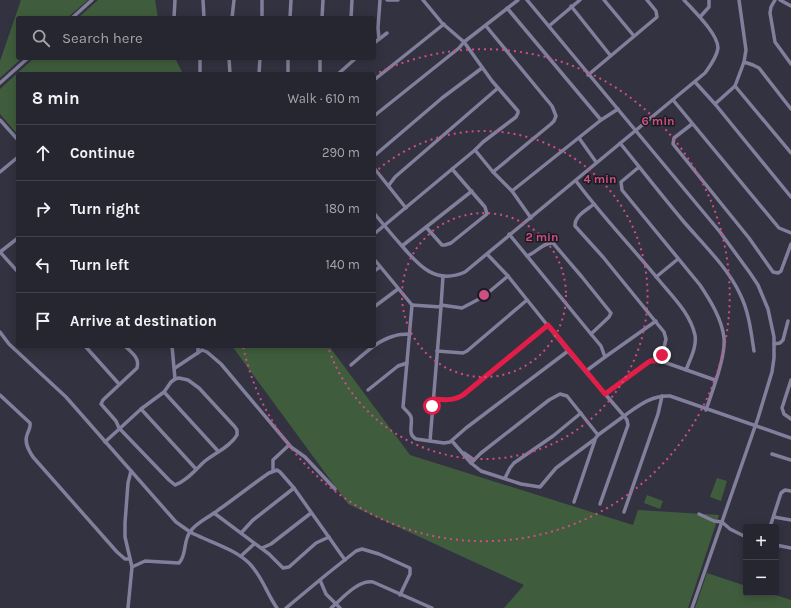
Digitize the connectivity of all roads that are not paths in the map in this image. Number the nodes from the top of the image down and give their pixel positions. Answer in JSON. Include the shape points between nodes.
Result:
{"nodes":[{"id":1,"x":92,"y":0,"type":"edge"},
{"id":2,"x":175,"y":0,"type":"edge"},
{"id":3,"x":203,"y":0,"type":"edge"},
{"id":4,"x":234,"y":0,"type":"edge"},
{"id":5,"x":262,"y":0,"type":"edge"},
{"id":6,"x":291,"y":0,"type":"edge"},
{"id":7,"x":323,"y":0,"type":"edge"},
{"id":8,"x":352,"y":0,"type":"edge"},
{"id":9,"x":380,"y":0,"type":"edge"},
{"id":10,"x":387,"y":0,"type":"edge"},
{"id":11,"x":398,"y":0,"type":"edge"},
{"id":12,"x":423,"y":0,"type":"edge"},
{"id":13,"x":518,"y":0,"type":"edge"},
{"id":14,"x":527,"y":0,"type":"edge"},
{"id":15,"x":580,"y":0,"type":"edge"},
{"id":16,"x":604,"y":0,"type":"edge"},
{"id":17,"x":647,"y":0,"type":"edge"},
{"id":18,"x":684,"y":0,"type":"edge"},
{"id":19,"x":709,"y":0,"type":"edge"},
{"id":20,"x":739,"y":0,"type":"edge"},
{"id":21,"x":775,"y":0,"type":"edge"},
{"id":22,"x":780,"y":0,"type":"edge"},
{"id":23,"x":572,"y":6,"type":"junction"},
{"id":24,"x":791,"y":6,"type":"edge"},
{"id":25,"x":507,"y":8,"type":"junction"},
{"id":26,"x":74,"y":16,"type":"edge"},
{"id":27,"x":174,"y":16,"type":"edge"},
{"id":28,"x":204,"y":16,"type":"edge"},
{"id":29,"x":232,"y":16,"type":"edge"},
{"id":30,"x":262,"y":16,"type":"edge"},
{"id":31,"x":290,"y":16,"type":"edge"},
{"id":32,"x":322,"y":16,"type":"edge"},
{"id":33,"x":351,"y":16,"type":"edge"},
{"id":34,"x":700,"y":17,"type":"junction"},
{"id":35,"x":444,"y":24,"type":"junction"},
{"id":36,"x":486,"y":26,"type":"junction"},
{"id":37,"x":549,"y":26,"type":"junction"},
{"id":38,"x":387,"y":33,"type":"dead end"},
{"id":39,"x":634,"y":36,"type":"junction"},
{"id":40,"x":379,"y":39,"type":"junction"},
{"id":41,"x":376,"y":41,"type":"edge"},
{"id":42,"x":464,"y":42,"type":"junction"},
{"id":43,"x":610,"y":55,"type":"junction"},
{"id":44,"x":26,"y":60,"type":"edge"},
{"id":45,"x":200,"y":60,"type":"edge"},
{"id":46,"x":229,"y":60,"type":"edge"},
{"id":47,"x":260,"y":60,"type":"edge"},
{"id":48,"x":288,"y":60,"type":"edge"},
{"id":49,"x":320,"y":60,"type":"edge"},
{"id":50,"x":351,"y":60,"type":"edge"},
{"id":51,"x":744,"y":62,"type":"junction"},
{"id":52,"x":791,"y":64,"type":"edge"},
{"id":53,"x":482,"y":68,"type":"junction"},
{"id":54,"x":200,"y":72,"type":"edge"},
{"id":55,"x":230,"y":72,"type":"edge"},
{"id":56,"x":259,"y":72,"type":"edge"},
{"id":57,"x":288,"y":72,"type":"edge"},
{"id":58,"x":320,"y":72,"type":"edge"},
{"id":59,"x":340,"y":72,"type":"edge"},
{"id":60,"x":588,"y":75,"type":"junction"},
{"id":61,"x":376,"y":78,"type":"edge"},
{"id":62,"x":695,"y":82,"type":"junction"},
{"id":63,"x":0,"y":83,"type":"edge"},
{"id":64,"x":735,"y":86,"type":"junction"},
{"id":65,"x":498,"y":88,"type":"junction"},
{"id":66,"x":673,"y":100,"type":"junction"},
{"id":67,"x":715,"y":104,"type":"junction"},
{"id":68,"x":618,"y":109,"type":"junction"},
{"id":69,"x":791,"y":109,"type":"edge"},
{"id":70,"x":376,"y":114,"type":"edge"},
{"id":71,"x":0,"y":120,"type":"edge"},
{"id":72,"x":600,"y":120,"type":"junction"},
{"id":73,"x":692,"y":124,"type":"junction"},
{"id":74,"x":635,"y":130,"type":"junction"},
{"id":75,"x":16,"y":138,"type":"edge"},
{"id":76,"x":579,"y":138,"type":"junction"},
{"id":77,"x":620,"y":143,"type":"junction"},
{"id":78,"x":475,"y":150,"type":"junction"},
{"id":79,"x":791,"y":153,"type":"edge"},
{"id":80,"x":376,"y":154,"type":"edge"},
{"id":81,"x":16,"y":159,"type":"edge"},
{"id":82,"x":596,"y":162,"type":"junction"},
{"id":83,"x":639,"y":167,"type":"junction"},
{"id":84,"x":452,"y":169,"type":"junction"},
{"id":85,"x":376,"y":171,"type":"edge"},
{"id":86,"x":0,"y":172,"type":"edge"},
{"id":87,"x":493,"y":172,"type":"junction"},
{"id":88,"x":576,"y":181,"type":"junction"},
{"id":89,"x":389,"y":185,"type":"junction"},
{"id":90,"x":472,"y":191,"type":"junction"},
{"id":91,"x":512,"y":191,"type":"junction"},
{"id":92,"x":791,"y":197,"type":"edge"},
{"id":93,"x":594,"y":204,"type":"junction"},
{"id":94,"x":406,"y":208,"type":"junction"},
{"id":95,"x":376,"y":216,"type":"edge"},
{"id":96,"x":531,"y":218,"type":"junction"},
{"id":97,"x":384,"y":226,"type":"junction"},
{"id":98,"x":426,"y":227,"type":"junction"},
{"id":99,"x":376,"y":232,"type":"edge"},
{"id":100,"x":791,"y":233,"type":"edge"},
{"id":101,"x":509,"y":234,"type":"junction"},
{"id":102,"x":16,"y":240,"type":"edge"},
{"id":103,"x":791,"y":244,"type":"edge"},
{"id":104,"x":402,"y":246,"type":"junction"},
{"id":105,"x":0,"y":252,"type":"edge"},
{"id":106,"x":488,"y":254,"type":"junction"},
{"id":107,"x":527,"y":256,"type":"junction"},
{"id":108,"x":678,"y":259,"type":"junction"},
{"id":109,"x":376,"y":262,"type":"edge"},
{"id":110,"x":380,"y":267,"type":"junction"},
{"id":111,"x":16,"y":270,"type":"edge"},
{"id":112,"x":376,"y":270,"type":"edge"},
{"id":113,"x":444,"y":276,"type":"junction"},
{"id":114,"x":508,"y":276,"type":"junction"},
{"id":115,"x":656,"y":277,"type":"junction"},
{"id":116,"x":398,"y":289,"type":"junction"},
{"id":117,"x":527,"y":300,"type":"junction"},
{"id":118,"x":412,"y":305,"type":"junction"},
{"id":119,"x":376,"y":306,"type":"edge"},
{"id":120,"x":441,"y":306,"type":"junction"},
{"id":121,"x":656,"y":321,"type":"junction"},
{"id":122,"x":788,"y":321,"type":"dead end"},
{"id":123,"x":548,"y":325,"type":"junction"},
{"id":124,"x":0,"y":332,"type":"edge"},
{"id":125,"x":410,"y":334,"type":"junction"},
{"id":126,"x":591,"y":334,"type":"junction"},
{"id":127,"x":774,"y":344,"type":"junction"},
{"id":128,"x":376,"y":346,"type":"edge"},
{"id":129,"x":87,"y":348,"type":"edge"},
{"id":130,"x":127,"y":348,"type":"edge"},
{"id":131,"x":172,"y":348,"type":"edge"},
{"id":132,"x":198,"y":348,"type":"edge"},
{"id":133,"x":372,"y":348,"type":"edge"},
{"id":134,"x":568,"y":350,"type":"junction"},
{"id":135,"x":437,"y":351,"type":"junction"},
{"id":136,"x":754,"y":351,"type":"dead end"},
{"id":137,"x":198,"y":353,"type":"junction"},
{"id":138,"x":605,"y":357,"type":"junction"},
{"id":139,"x":661,"y":361,"type":"junction"},
{"id":140,"x":407,"y":363,"type":"junction"},
{"id":141,"x":351,"y":365,"type":"dead end"},
{"id":142,"x":175,"y":368,"type":"junction"},
{"id":143,"x":686,"y":370,"type":"junction"},
{"id":144,"x":586,"y":371,"type":"junction"},
{"id":145,"x":175,"y":379,"type":"junction"},
{"id":146,"x":715,"y":380,"type":"junction"},
{"id":147,"x":791,"y":380,"type":"edge"},
{"id":148,"x":120,"y":384,"type":"junction"},
{"id":149,"x":368,"y":390,"type":"dead end"},
{"id":150,"x":164,"y":392,"type":"junction"},
{"id":151,"x":605,"y":394,"type":"junction"},
{"id":152,"x":0,"y":395,"type":"edge"},
{"id":153,"x":662,"y":396,"type":"junction"},
{"id":154,"x":433,"y":399,"type":"junction"},
{"id":155,"x":141,"y":409,"type":"junction"},
{"id":156,"x":706,"y":410,"type":"junction"},
{"id":157,"x":581,"y":413,"type":"junction"},
{"id":158,"x":624,"y":416,"type":"junction"},
{"id":159,"x":791,"y":419,"type":"edge"},
{"id":160,"x":755,"y":426,"type":"junction"},
{"id":161,"x":119,"y":428,"type":"junction"},
{"id":162,"x":598,"y":435,"type":"junction"},
{"id":163,"x":791,"y":438,"type":"edge"},
{"id":164,"x":595,"y":439,"type":"junction"},
{"id":165,"x":430,"y":441,"type":"junction"},
{"id":166,"x":452,"y":441,"type":"junction"},
{"id":167,"x":105,"y":442,"type":"junction"},
{"id":168,"x":289,"y":445,"type":"junction"},
{"id":169,"x":218,"y":451,"type":"junction"},
{"id":170,"x":463,"y":452,"type":"junction"},
{"id":171,"x":772,"y":454,"type":"dead end"},
{"id":172,"x":474,"y":460,"type":"junction"},
{"id":173,"x":791,"y":460,"type":"edge"},
{"id":174,"x":471,"y":463,"type":"junction"},
{"id":175,"x":196,"y":469,"type":"junction"},
{"id":176,"x":273,"y":470,"type":"junction"},
{"id":177,"x":131,"y":471,"type":"junction"},
{"id":178,"x":505,"y":478,"type":"junction"},
{"id":179,"x":294,"y":488,"type":"junction"},
{"id":180,"x":335,"y":489,"type":"dead end"},
{"id":181,"x":791,"y":491,"type":"edge"},
{"id":182,"x":574,"y":502,"type":"dead end"},
{"id":183,"x":600,"y":504,"type":"dead end"},
{"id":184,"x":624,"y":512,"type":"dead end"},
{"id":185,"x":214,"y":513,"type":"junction"},
{"id":186,"x":311,"y":513,"type":"junction"},
{"id":187,"x":700,"y":514,"type":"dead end"},
{"id":188,"x":774,"y":517,"type":"junction"},
{"id":189,"x":791,"y":520,"type":"edge"},
{"id":190,"x":722,"y":522,"type":"junction"},
{"id":191,"x":771,"y":524,"type":"edge"},
{"id":192,"x":190,"y":531,"type":"junction"},
{"id":193,"x":241,"y":533,"type":"junction"},
{"id":194,"x":743,"y":536,"type":"edge"},
{"id":195,"x":329,"y":537,"type":"junction"},
{"id":196,"x":254,"y":544,"type":"junction"},
{"id":197,"x":779,"y":546,"type":"edge"},
{"id":198,"x":262,"y":548,"type":"junction"},
{"id":199,"x":791,"y":548,"type":"edge"},
{"id":200,"x":241,"y":556,"type":"junction"},
{"id":201,"x":130,"y":559,"type":"junction"},
{"id":202,"x":345,"y":560,"type":"junction"},
{"id":203,"x":132,"y":567,"type":"junction"},
{"id":204,"x":320,"y":580,"type":"junction"},
{"id":205,"x":400,"y":595,"type":"junction"},
{"id":206,"x":335,"y":604,"type":"junction"},
{"id":207,"x":128,"y":608,"type":"edge"},
{"id":208,"x":277,"y":608,"type":"edge"},
{"id":209,"x":286,"y":608,"type":"edge"},
{"id":210,"x":331,"y":608,"type":"edge"},
{"id":211,"x":340,"y":608,"type":"edge"},
{"id":212,"x":432,"y":608,"type":"edge"},
{"id":213,"x":692,"y":608,"type":"edge"}],
"edges":[{"from":1,"to":26,"type":"street"},
{"from":2,"to":27,"type":"street"},
{"from":3,"to":28,"type":"street"},
{"from":4,"to":29,"type":"street"},
{"from":5,"to":30,"type":"street"},
{"from":6,"to":31,"type":"street"},
{"from":7,"to":32,"type":"street"},
{"from":8,"to":33,"type":"street"},
{"from":9,"to":40,"type":"street"},
{"from":10,"to":11,"type":"street"},
{"from":12,"to":35,"type":"street"},
{"from":13,"to":25,"type":"street"},
{"from":14,"to":37,"type":"street"},
{"from":15,"to":23,"type":"street"},
{"from":16,"to":39,"type":"street"},
{"from":17,"to":39,"type":"street","via":[[656,11],[657,17]]},
{"from":18,"to":34,"type":"street"},
{"from":19,"to":34,"type":"street","via":[[709,7]]},
{"from":20,"to":51,"type":"street","via":[[746,50]]},
{"from":21,"to":52,"type":"street","via":[[770,13],[775,42]]},
{"from":22,"to":24,"type":"street"},
{"from":23,"to":37,"type":"street"},
{"from":23,"to":43,"type":"street"},
{"from":25,"to":36,"type":"street"},
{"from":25,"to":72,"type":"street"},
{"from":34,"to":62,"type":"street","via":[[717,41],[718,50],[708,69]]},
{"from":35,"to":42,"type":"street"},
{"from":35,"to":61,"type":"street"},
{"from":36,"to":42,"type":"street"},
{"from":36,"to":87,"type":"street","via":[[552,106],[556,116],[551,124]]},
{"from":37,"to":60,"type":"street"},
{"from":38,"to":40,"type":"street"},
{"from":39,"to":43,"type":"street"},
{"from":40,"to":41,"type":"street"},
{"from":42,"to":53,"type":"street"},
{"from":42,"to":70,"type":"street"},
{"from":43,"to":60,"type":"street"},
{"from":44,"to":63,"type":"street"},
{"from":45,"to":54,"type":"street"},
{"from":46,"to":55,"type":"street"},
{"from":47,"to":56,"type":"street"},
{"from":48,"to":57,"type":"street"},
{"from":49,"to":58,"type":"street"},
{"from":50,"to":59,"type":"street"},
{"from":51,"to":64,"type":"street"},
{"from":51,"to":69,"type":"street","via":[[759,68]]},
{"from":53,"to":65,"type":"street"},
{"from":53,"to":80,"type":"street"},
{"from":60,"to":68,"type":"street"},
{"from":62,"to":66,"type":"street"},
{"from":62,"to":67,"type":"street"},
{"from":64,"to":67,"type":"street"},
{"from":64,"to":79,"type":"street"},
{"from":65,"to":78,"type":"street","via":[[517,108],[518,115]]},
{"from":65,"to":89,"type":"street"},
{"from":66,"to":73,"type":"street"},
{"from":66,"to":74,"type":"street"},
{"from":67,"to":92,"type":"street"},
{"from":68,"to":72,"type":"street"},
{"from":68,"to":74,"type":"street"},
{"from":71,"to":75,"type":"street"},
{"from":72,"to":76,"type":"street"},
{"from":73,"to":100,"type":"street","via":[[779,228]]},
{"from":73,"to":103,"type":"street","via":[[674,138],[673,144],[749,238],[773,272],[781,271]]},
{"from":74,"to":77,"type":"street"},
{"from":74,"to":127,"type":"street","via":[[720,232],[758,285],[768,309]]},
{"from":76,"to":82,"type":"street"},
{"from":76,"to":91,"type":"street"},
{"from":77,"to":82,"type":"street"},
{"from":77,"to":83,"type":"street"},
{"from":78,"to":84,"type":"street"},
{"from":78,"to":87,"type":"street"},
{"from":81,"to":86,"type":"street"},
{"from":82,"to":88,"type":"street"},
{"from":83,"to":108,"type":"street","via":[[621,182],[622,190]]},
{"from":83,"to":136,"type":"street","via":[[736,286],[746,308]]},
{"from":84,"to":90,"type":"street"},
{"from":84,"to":94,"type":"street"},
{"from":85,"to":89,"type":"street"},
{"from":87,"to":91,"type":"street"},
{"from":88,"to":93,"type":"street"},
{"from":88,"to":96,"type":"street"},
{"from":89,"to":94,"type":"street"},
{"from":90,"to":98,"type":"street"},
{"from":90,"to":98,"type":"street","via":[[485,207],[486,216],[445,245],[442,245]]},
{"from":91,"to":96,"type":"street"},
{"from":93,"to":115,"type":"street"},
{"from":93,"to":121,"type":"street","via":[[577,217],[576,228]]},
{"from":94,"to":97,"type":"street"},
{"from":95,"to":97,"type":"street"},
{"from":96,"to":101,"type":"street"},
{"from":97,"to":99,"type":"street"},
{"from":97,"to":104,"type":"street"},
{"from":98,"to":104,"type":"street"},
{"from":101,"to":106,"type":"street"},
{"from":101,"to":107,"type":"street"},
{"from":102,"to":105,"type":"street"},
{"from":104,"to":113,"type":"street","via":[[424,269]]},
{"from":105,"to":111,"type":"street"},
{"from":106,"to":113,"type":"street","via":[[464,272],[455,276]]},
{"from":106,"to":114,"type":"street"},
{"from":107,"to":126,"type":"street"},
{"from":107,"to":126,"type":"street","via":[[548,243],[553,243],[582,276],[611,313]]},
{"from":108,"to":115,"type":"street"},
{"from":108,"to":146,"type":"street","via":[[708,297],[722,328],[724,347]]},
{"from":109,"to":110,"type":"street"},
{"from":110,"to":112,"type":"street"},
{"from":110,"to":116,"type":"street"},
{"from":113,"to":120,"type":"street"},
{"from":114,"to":117,"type":"street"},
{"from":114,"to":120,"type":"street","via":[[483,297],[462,308]]},
{"from":115,"to":143,"type":"street","via":[[681,307],[693,331],[695,341]]},
{"from":116,"to":118,"type":"street"},
{"from":116,"to":119,"type":"street"},
{"from":117,"to":123,"type":"street"},
{"from":117,"to":135,"type":"street","via":[[467,352]]},
{"from":118,"to":120,"type":"street"},
{"from":118,"to":125,"type":"street"},
{"from":120,"to":135,"type":"street"},
{"from":121,"to":138,"type":"street"},
{"from":121,"to":139,"type":"street","via":[[666,334]]},
{"from":122,"to":127,"type":"street","via":[[783,340]]},
{"from":123,"to":134,"type":"street"},
{"from":123,"to":154,"type":"street","via":[[459,398]]},
{"from":124,"to":167,"type":"street","via":[[9,344],[66,397]]},
{"from":125,"to":128,"type":"street","via":[[388,338]]},
{"from":125,"to":140,"type":"street"},
{"from":126,"to":138,"type":"street","via":[[601,346]]},
{"from":127,"to":160,"type":"street","via":[[773,368]]},
{"from":129,"to":148,"type":"street"},
{"from":130,"to":148,"type":"street","via":[[139,363]]},
{"from":131,"to":142,"type":"street"},
{"from":132,"to":137,"type":"street"},
{"from":133,"to":141,"type":"street"},
{"from":134,"to":144,"type":"street"},
{"from":134,"to":166,"type":"street"},
{"from":135,"to":154,"type":"street"},
{"from":137,"to":142,"type":"street"},
{"from":137,"to":168,"type":"street","via":[[202,350],[207,352],[222,364]]},
{"from":138,"to":144,"type":"street"},
{"from":139,"to":143,"type":"street"},
{"from":139,"to":151,"type":"street","via":[[650,361]]},
{"from":140,"to":149,"type":"street","via":[[398,366]]},
{"from":140,"to":165,"type":"street","via":[[403,408],[411,417],[413,438]]},
{"from":142,"to":145,"type":"street"},
{"from":143,"to":146,"type":"street"},
{"from":144,"to":151,"type":"street"},
{"from":145,"to":150,"type":"street"},
{"from":145,"to":169,"type":"street","via":[[188,380],[199,388],[237,430],[237,437]]},
{"from":146,"to":156,"type":"street"},
{"from":147,"to":159,"type":"street","via":[[782,408],[784,414]]},
{"from":148,"to":161,"type":"street","via":[[101,404]]},
{"from":150,"to":155,"type":"street"},
{"from":150,"to":169,"type":"street"},
{"from":151,"to":158,"type":"street"},
{"from":152,"to":201,"type":"street","via":[[30,423],[26,440],[33,457],[117,552],[124,559]]},
{"from":153,"to":156,"type":"street","via":[[675,398]]},
{"from":153,"to":158,"type":"street","via":[[643,402]]},
{"from":153,"to":184,"type":"street"},
{"from":154,"to":165,"type":"street"},
{"from":155,"to":161,"type":"street"},
{"from":155,"to":175,"type":"street"},
{"from":156,"to":160,"type":"street"},
{"from":157,"to":162,"type":"street"},
{"from":157,"to":172,"type":"street","via":[[567,396],[558,394]]},
{"from":157,"to":178,"type":"street","via":[[514,463]]},
{"from":158,"to":162,"type":"street"},
{"from":158,"to":183,"type":"street","via":[[628,426]]},
{"from":160,"to":163,"type":"street"},
{"from":160,"to":190,"type":"street"},
{"from":161,"to":167,"type":"street"},
{"from":161,"to":175,"type":"street","via":[[175,485]]},
{"from":162,"to":164,"type":"street"},
{"from":164,"to":178,"type":"street","via":[[556,468],[540,487]]},
{"from":164,"to":182,"type":"street"},
{"from":165,"to":166,"type":"street"},
{"from":166,"to":170,"type":"street"},
{"from":167,"to":177,"type":"street"},
{"from":168,"to":176,"type":"street","via":[[272,460]]},
{"from":168,"to":180,"type":"street"},
{"from":169,"to":175,"type":"street"},
{"from":170,"to":172,"type":"street"},
{"from":170,"to":174,"type":"street"},
{"from":171,"to":173,"type":"street"},
{"from":172,"to":174,"type":"street"},
{"from":174,"to":178,"type":"street","via":[[481,471]]},
{"from":176,"to":179,"type":"street","via":[[280,472]]},
{"from":176,"to":185,"type":"street"},
{"from":177,"to":192,"type":"street","via":[[171,517]]},
{"from":177,"to":201,"type":"street","via":[[124,523]]},
{"from":179,"to":186,"type":"street"},
{"from":179,"to":193,"type":"street","via":[[253,520]]},
{"from":181,"to":188,"type":"street","via":[[785,490],[781,493]]},
{"from":185,"to":192,"type":"street"},
{"from":185,"to":193,"type":"street"},
{"from":186,"to":195,"type":"street"},
{"from":186,"to":198,"type":"street"},
{"from":187,"to":190,"type":"street"},
{"from":188,"to":189,"type":"street"},
{"from":188,"to":191,"type":"street"},
{"from":190,"to":194,"type":"street"},
{"from":190,"to":213,"type":"street"},
{"from":192,"to":200,"type":"street"},
{"from":192,"to":203,"type":"street","via":[[179,563],[145,561]]},
{"from":193,"to":196,"type":"street"},
{"from":195,"to":198,"type":"street","via":[[316,543],[289,567],[283,568]]},
{"from":195,"to":202,"type":"street"},
{"from":196,"to":198,"type":"street"},
{"from":196,"to":200,"type":"street"},
{"from":197,"to":199,"type":"street"},
{"from":200,"to":208,"type":"street","via":[[255,570]]},
{"from":201,"to":203,"type":"street"},
{"from":202,"to":204,"type":"street"},
{"from":202,"to":205,"type":"street","via":[[356,551],[366,549],[410,567],[410,574]]},
{"from":203,"to":207,"type":"street"},
{"from":204,"to":206,"type":"street","via":[[326,594]]},
{"from":204,"to":209,"type":"street"},
{"from":205,"to":206,"type":"street","via":[[368,582]]},
{"from":205,"to":212,"type":"street"},
{"from":206,"to":210,"type":"street"},
{"from":206,"to":211,"type":"street"}]}
